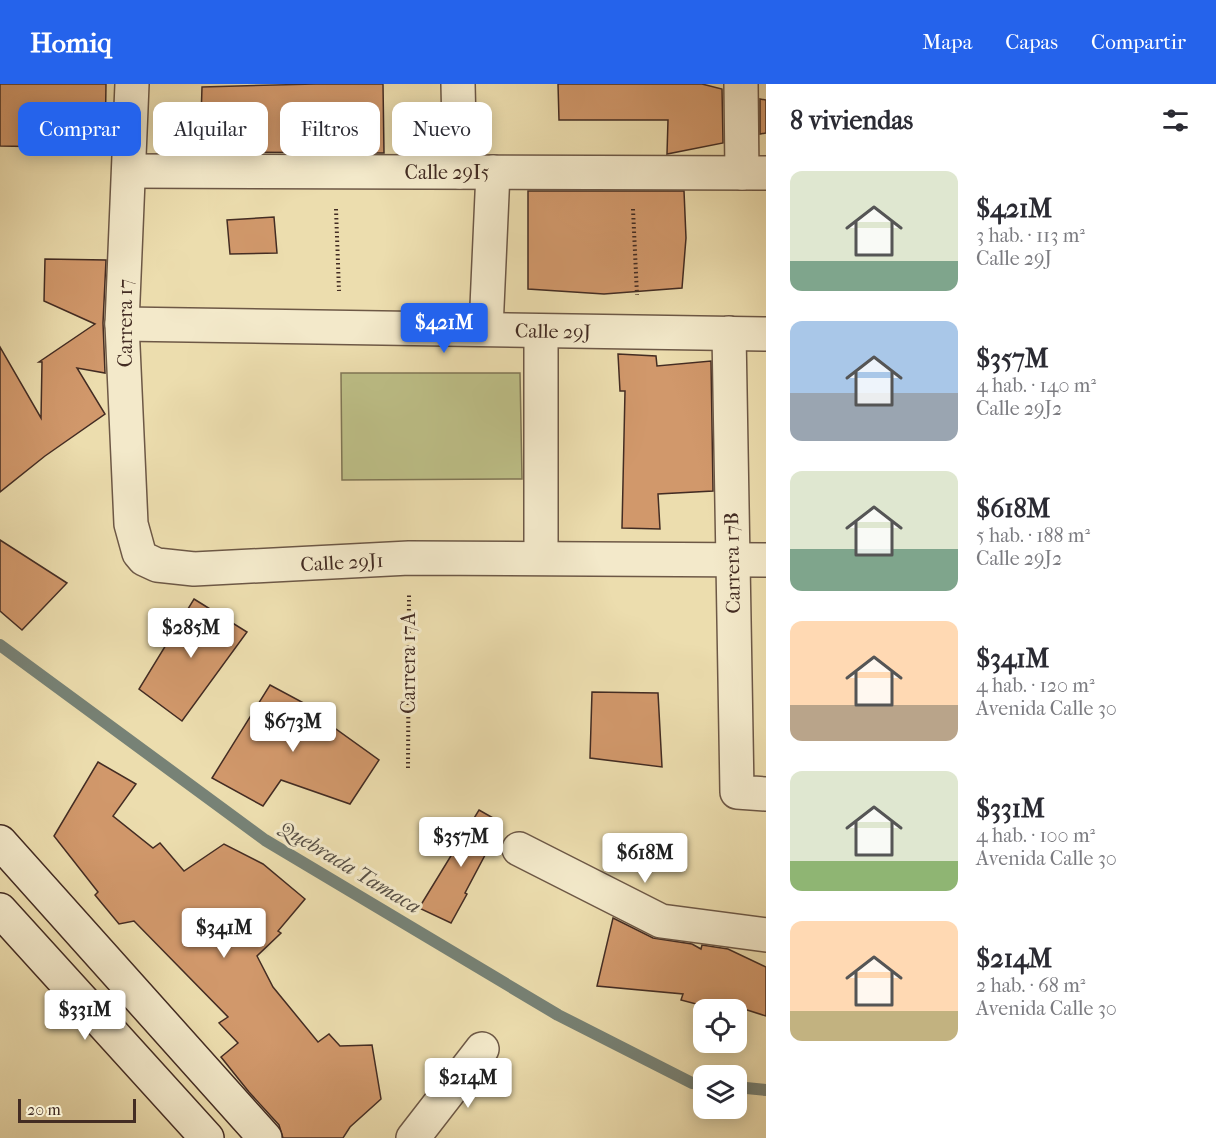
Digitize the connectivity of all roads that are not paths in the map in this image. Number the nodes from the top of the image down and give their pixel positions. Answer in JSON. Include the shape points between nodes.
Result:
{"nodes":[{"id":1,"x":132,"y":84,"type":"edge"},
{"id":2,"x":458,"y":84,"type":"edge"},
{"id":3,"x":741,"y":84,"type":"edge"},
{"id":4,"x":129,"y":171,"type":"junction"},
{"id":5,"x":460,"y":172,"type":"junction"},
{"id":6,"x":493,"y":172,"type":"junction"},
{"id":7,"x":754,"y":173,"type":"edge"},
{"id":8,"x":122,"y":324,"type":"junction"},
{"id":9,"x":486,"y":329,"type":"junction"},
{"id":10,"x":540,"y":331,"type":"junction"},
{"id":11,"x":729,"y":333,"type":"junction"},
{"id":12,"x":766,"y":334,"type":"edge"},
{"id":13,"x":541,"y":558,"type":"junction"},
{"id":14,"x":732,"y":558,"type":"junction"},
{"id":15,"x":144,"y":559,"type":"joint"},
{"id":16,"x":766,"y":560,"type":"edge"},
{"id":17,"x":752,"y":793,"type":"edge"},
{"id":18,"x":0,"y":842,"type":"edge"},
{"id":19,"x":519,"y":849,"type":"dead end"},
{"id":20,"x":0,"y":910,"type":"edge"},
{"id":21,"x":766,"y":935,"type":"edge"},
{"id":22,"x":482,"y":1049,"type":"dead end"},
{"id":23,"x":207,"y":1138,"type":"edge"},
{"id":24,"x":265,"y":1138,"type":"edge"},
{"id":25,"x":413,"y":1138,"type":"edge"}],
"edges":[{"from":1,"to":4,"type":"street","name":"Carrera 17"},
{"from":2,"to":5,"type":"street"},
{"from":3,"to":7,"type":"street"},
{"from":4,"to":5,"type":"street","name":"Calle 29I5"},
{"from":4,"to":8,"type":"street","name":"Carrera 17"},
{"from":5,"to":6,"type":"street","name":"Calle 29I5"},
{"from":6,"to":7,"type":"street","name":"Calle 29I5"},
{"from":6,"to":9,"type":"street"},
{"from":8,"to":9,"type":"street","name":"Calle 29J"},
{"from":8,"to":15,"type":"street","name":"Carrera 17","via":[[131,524]]},
{"from":9,"to":10,"type":"street","name":"Calle 29J"},
{"from":10,"to":11,"type":"street","name":"Calle 29J"},
{"from":10,"to":13,"type":"street"},
{"from":11,"to":12,"type":"street","name":"Calle 29J"},
{"from":11,"to":14,"type":"street","name":"Carrera 17B"},
{"from":13,"to":14,"type":"street","name":"Calle 29J1"},
{"from":13,"to":15,"type":"street","name":"Calle 29J1","via":[[409,558],[194,569],[157,565]]},
{"from":14,"to":16,"type":"street","name":"Calle 29J1"},
{"from":14,"to":17,"type":"street","name":"Carrera 17B"},
{"from":18,"to":24,"type":"street"},
{"from":19,"to":21,"type":"street","via":[[661,921]]},
{"from":20,"to":23,"type":"street"},
{"from":22,"to":25,"type":"street"}]}
